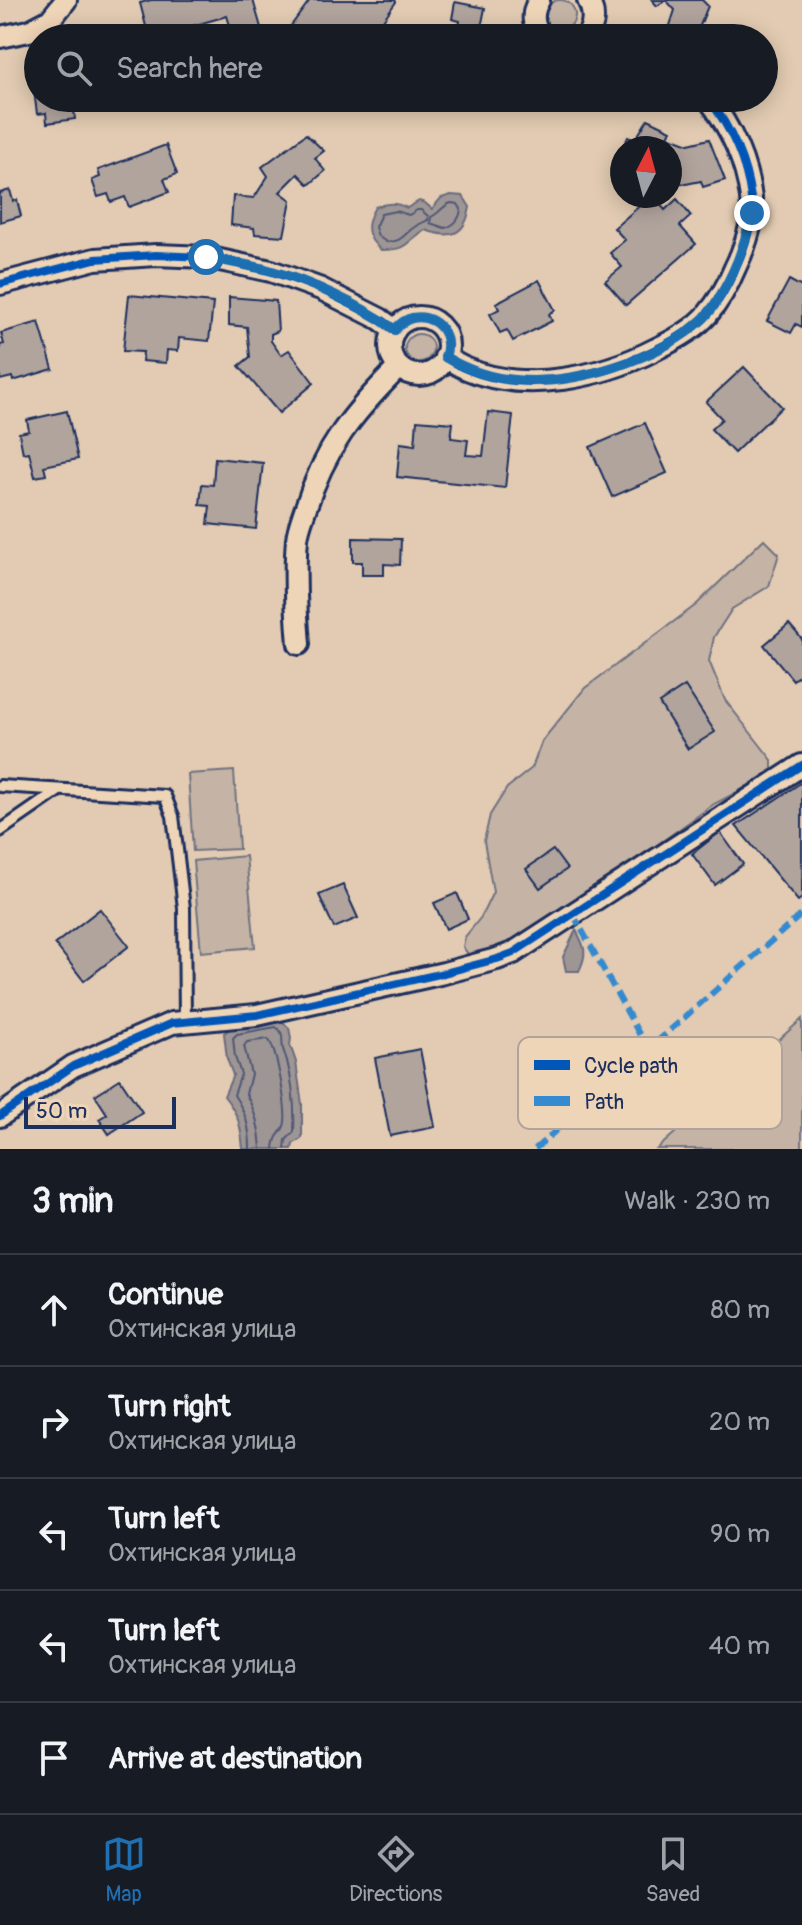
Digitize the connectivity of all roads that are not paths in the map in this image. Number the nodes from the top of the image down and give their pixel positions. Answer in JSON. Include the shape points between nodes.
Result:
{"nodes":[{"id":1,"x":66,"y":0,"type":"edge"},
{"id":2,"x":539,"y":0,"type":"edge"},
{"id":3,"x":588,"y":0,"type":"edge"},
{"id":4,"x":42,"y":24,"type":"edge"},
{"id":5,"x":534,"y":24,"type":"edge"},
{"id":6,"x":592,"y":24,"type":"edge"},
{"id":7,"x":24,"y":32,"type":"edge"},
{"id":8,"x":0,"y":37,"type":"edge"},
{"id":9,"x":718,"y":112,"type":"edge"},
{"id":10,"x":0,"y":284,"type":"edge"},
{"id":11,"x":395,"y":330,"type":"junction"},
{"id":12,"x":445,"y":357,"type":"junction"},
{"id":13,"x":398,"y":368,"type":"junction"},
{"id":14,"x":299,"y":644,"type":"dead end"},
{"id":15,"x":802,"y":765,"type":"edge"},
{"id":16,"x":0,"y":786,"type":"edge"},
{"id":17,"x":58,"y":791,"type":"junction"},
{"id":18,"x":0,"y":831,"type":"edge"},
{"id":19,"x":185,"y":1021,"type":"junction"},
{"id":20,"x":0,"y":1116,"type":"edge"}],
"edges":[{"from":1,"to":4,"type":"street"},
{"from":2,"to":5,"type":"street"},
{"from":3,"to":6,"type":"street"},
{"from":7,"to":8,"type":"street"},
{"from":9,"to":12,"type":"street","via":[[739,147],[752,213],[743,252],[706,317],[641,357],[580,376],[516,381],[467,369]]},
{"from":10,"to":11,"type":"street","via":[[95,259],[206,257],[321,289]]},
{"from":11,"to":12,"type":"street","via":[[411,317],[426,317],[447,338]]},
{"from":11,"to":13,"type":"street","via":[[390,354]]},
{"from":12,"to":13,"type":"street","via":[[427,375]]},
{"from":13,"to":14,"type":"street","via":[[338,436],[314,483],[297,536]]},
{"from":15,"to":19,"type":"street","via":[[497,959],[257,1015]]},
{"from":16,"to":17,"type":"lane"},
{"from":17,"to":18,"type":"lane"},
{"from":17,"to":19,"type":"lane","via":[[165,796],[173,816],[184,908]]},
{"from":19,"to":20,"type":"street","via":[[73,1066]]}]}
